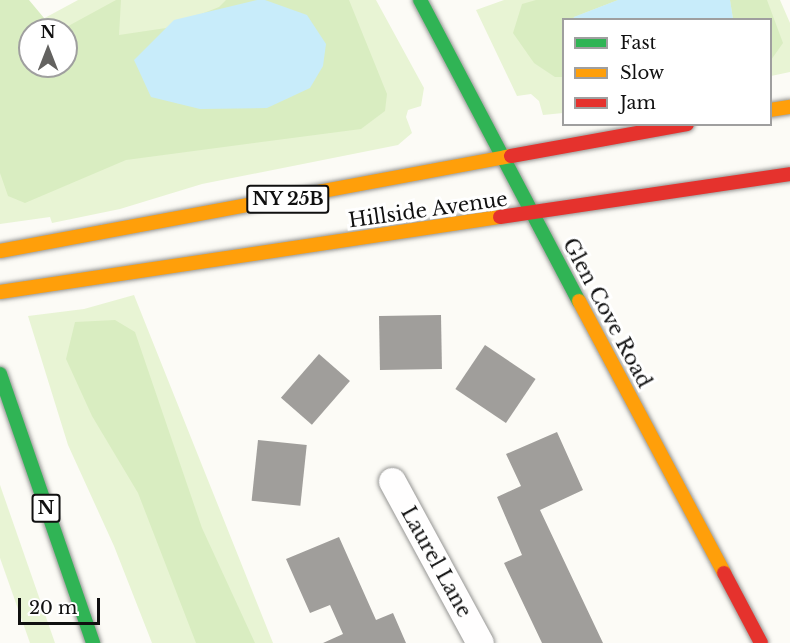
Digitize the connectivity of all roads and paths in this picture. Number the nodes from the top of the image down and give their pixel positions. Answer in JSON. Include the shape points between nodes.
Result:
{"nodes":[{"id":1,"x":420,"y":0,"type":"edge"},
{"id":2,"x":790,"y":107,"type":"edge"},
{"id":3,"x":772,"y":110,"type":"edge"},
{"id":4,"x":676,"y":126,"type":"edge"},
{"id":5,"x":504,"y":158,"type":"junction"},
{"id":6,"x":790,"y":174,"type":"edge"},
{"id":7,"x":532,"y":214,"type":"junction"},
{"id":8,"x":0,"y":251,"type":"edge"},
{"id":9,"x":0,"y":292,"type":"edge"},
{"id":10,"x":0,"y":374,"type":"edge"},
{"id":11,"x":392,"y":481,"type":"dead end"},
{"id":12,"x":93,"y":643,"type":"edge"},
{"id":13,"x":480,"y":643,"type":"edge"},
{"id":14,"x":761,"y":643,"type":"edge"}],
"edges":[{"from":1,"to":5,"type":"main road","name":"Glen Cove Road"},
{"from":2,"to":3,"type":"main road"},
{"from":4,"to":5,"type":"main road","name":"Hillside Avenue","number":"NY 25B"},
{"from":5,"to":7,"type":"main road","name":"Glen Cove Road"},
{"from":5,"to":8,"type":"main road","name":"Hillside Avenue","number":"NY 25B"},
{"from":6,"to":7,"type":"main road","name":"Hillside Avenue"},
{"from":7,"to":9,"type":"main road","name":"Hillside Avenue"},
{"from":7,"to":14,"type":"main road","name":"Glen Cove Road"},
{"from":10,"to":12,"type":"main road","number":"N"},
{"from":11,"to":13,"type":"street","name":"Laurel Lane"}]}
